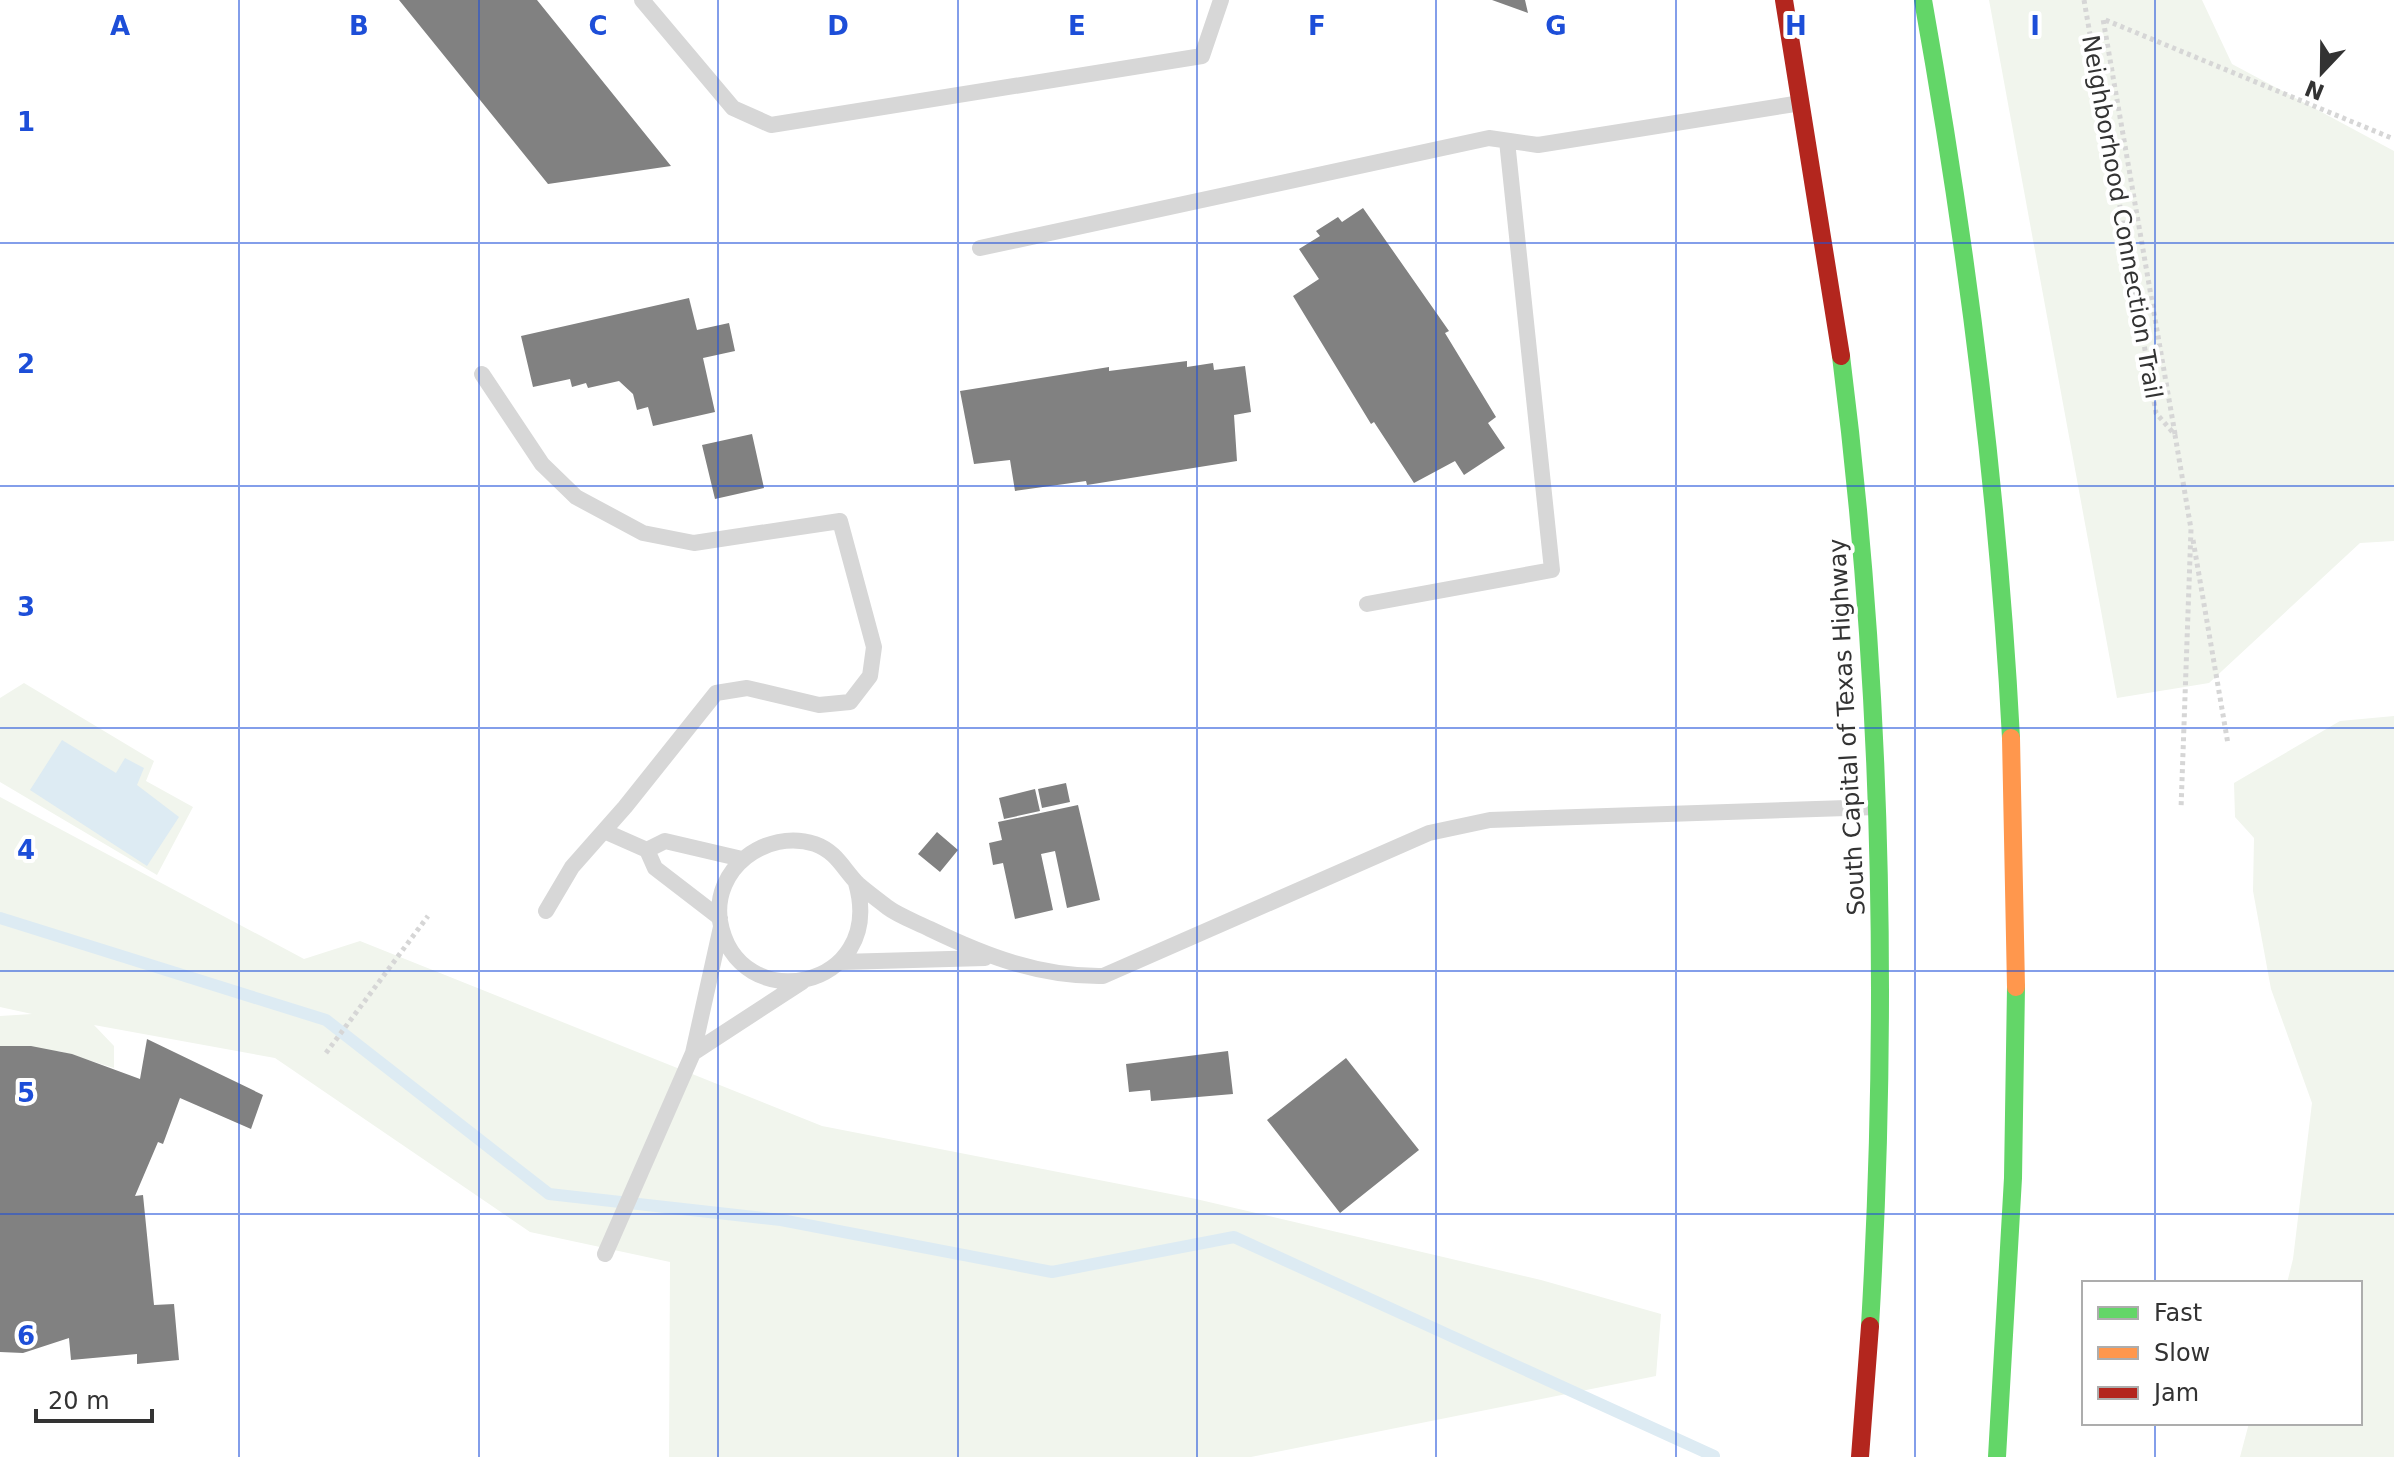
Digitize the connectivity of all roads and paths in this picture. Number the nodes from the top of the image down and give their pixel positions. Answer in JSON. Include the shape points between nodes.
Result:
{"nodes":[{"id":1,"x":642,"y":0,"type":"edge"},
{"id":2,"x":1221,"y":0,"type":"edge"},
{"id":3,"x":1784,"y":0,"type":"edge"},
{"id":4,"x":1923,"y":0,"type":"edge"},
{"id":5,"x":2084,"y":0,"type":"edge"},
{"id":6,"x":1803,"y":102,"type":"junction"},
{"id":7,"x":2394,"y":139,"type":"edge"},
{"id":8,"x":1507,"y":141,"type":"junction"},
{"id":9,"x":980,"y":248,"type":"dead end"},
{"id":10,"x":482,"y":374,"type":"dead end"},
{"id":11,"x":2175,"y":435,"type":"junction"},
{"id":12,"x":2191,"y":529,"type":"junction"},
{"id":13,"x":1367,"y":604,"type":"dead end"},
{"id":14,"x":2228,"y":744,"type":"dead end"},
{"id":15,"x":1879,"y":807,"type":"junction"},
{"id":16,"x":2181,"y":809,"type":"dead end"},
{"id":17,"x":604,"y":831,"type":"junction"},
{"id":18,"x":647,"y":850,"type":"junction"},
{"id":19,"x":742,"y":859,"type":"junction"},
{"id":20,"x":856,"y":883,"type":"junction"},
{"id":21,"x":546,"y":911,"type":"dead end"},
{"id":22,"x":428,"y":916,"type":"dead end"},
{"id":23,"x":721,"y":922,"type":"junction"},
{"id":24,"x":991,"y":958,"type":"junction"},
{"id":25,"x":841,"y":962,"type":"junction"},
{"id":26,"x":803,"y":981,"type":"junction"},
{"id":27,"x":326,"y":1053,"type":"dead end"},
{"id":28,"x":693,"y":1053,"type":"junction"},
{"id":29,"x":605,"y":1254,"type":"dead end"},
{"id":30,"x":1860,"y":1457,"type":"edge"},
{"id":31,"x":1997,"y":1457,"type":"edge"}],
"edges":[{"from":1,"to":2,"type":"lane","via":[[733,108],[771,125],[1202,56]]},
{"from":3,"to":6,"type":"highway","name":"South Capital of Texas Highway"},
{"from":4,"to":31,"type":"highway","via":[[1978,340],[2009,679],[2017,1104]]},
{"from":5,"to":11,"type":"path","name":"Neighborhood Connection Trail","via":[[2156,413]]},
{"from":6,"to":8,"type":"lane","via":[[1538,145]]},
{"from":6,"to":15,"type":"highway","name":"South Capital of Texas Highway","via":[[1853,448]]},
{"from":7,"to":11,"type":"path","via":[[2103,19]]},
{"from":8,"to":9,"type":"lane","via":[[1489,138]]},
{"from":8,"to":13,"type":"lane","via":[[1552,570]]},
{"from":10,"to":17,"type":"lane","via":[[542,464],[576,497],[643,533],[694,543],[840,521],[871,633],[870,676],[850,702],[819,705],[747,688],[716,693]]},
{"from":11,"to":12,"type":"path","name":"Neighborhood Connection Trail"},
{"from":12,"to":14,"type":"path"},
{"from":12,"to":16,"type":"path","name":"Neighborhood Connection Trail"},
{"from":15,"to":24,"type":"lane","via":[[1490,820],[1429,833],[1103,976],[1071,977]]},
{"from":15,"to":30,"type":"highway","name":"South Capital of Texas Highway","via":[[1878,1202]]},
{"from":17,"to":18,"type":"lane"},
{"from":17,"to":21,"type":"lane","via":[[572,867]]},
{"from":18,"to":19,"type":"lane","via":[[665,841]]},
{"from":18,"to":23,"type":"lane","via":[[655,868]]},
{"from":19,"to":20,"type":"lane","via":[[776,841],[796,840],[832,853]]},
{"from":19,"to":23,"type":"lane","via":[[723,890]]},
{"from":20,"to":24,"type":"lane","via":[[891,910]]},
{"from":20,"to":25,"type":"lane","via":[[861,925]]},
{"from":22,"to":27,"type":"path"},
{"from":23,"to":26,"type":"lane","via":[[729,946],[743,963],[781,982]]},
{"from":23,"to":28,"type":"lane"},
{"from":24,"to":25,"type":"lane"},
{"from":25,"to":26,"type":"lane"},
{"from":26,"to":28,"type":"lane"},
{"from":28,"to":29,"type":"lane"}]}
